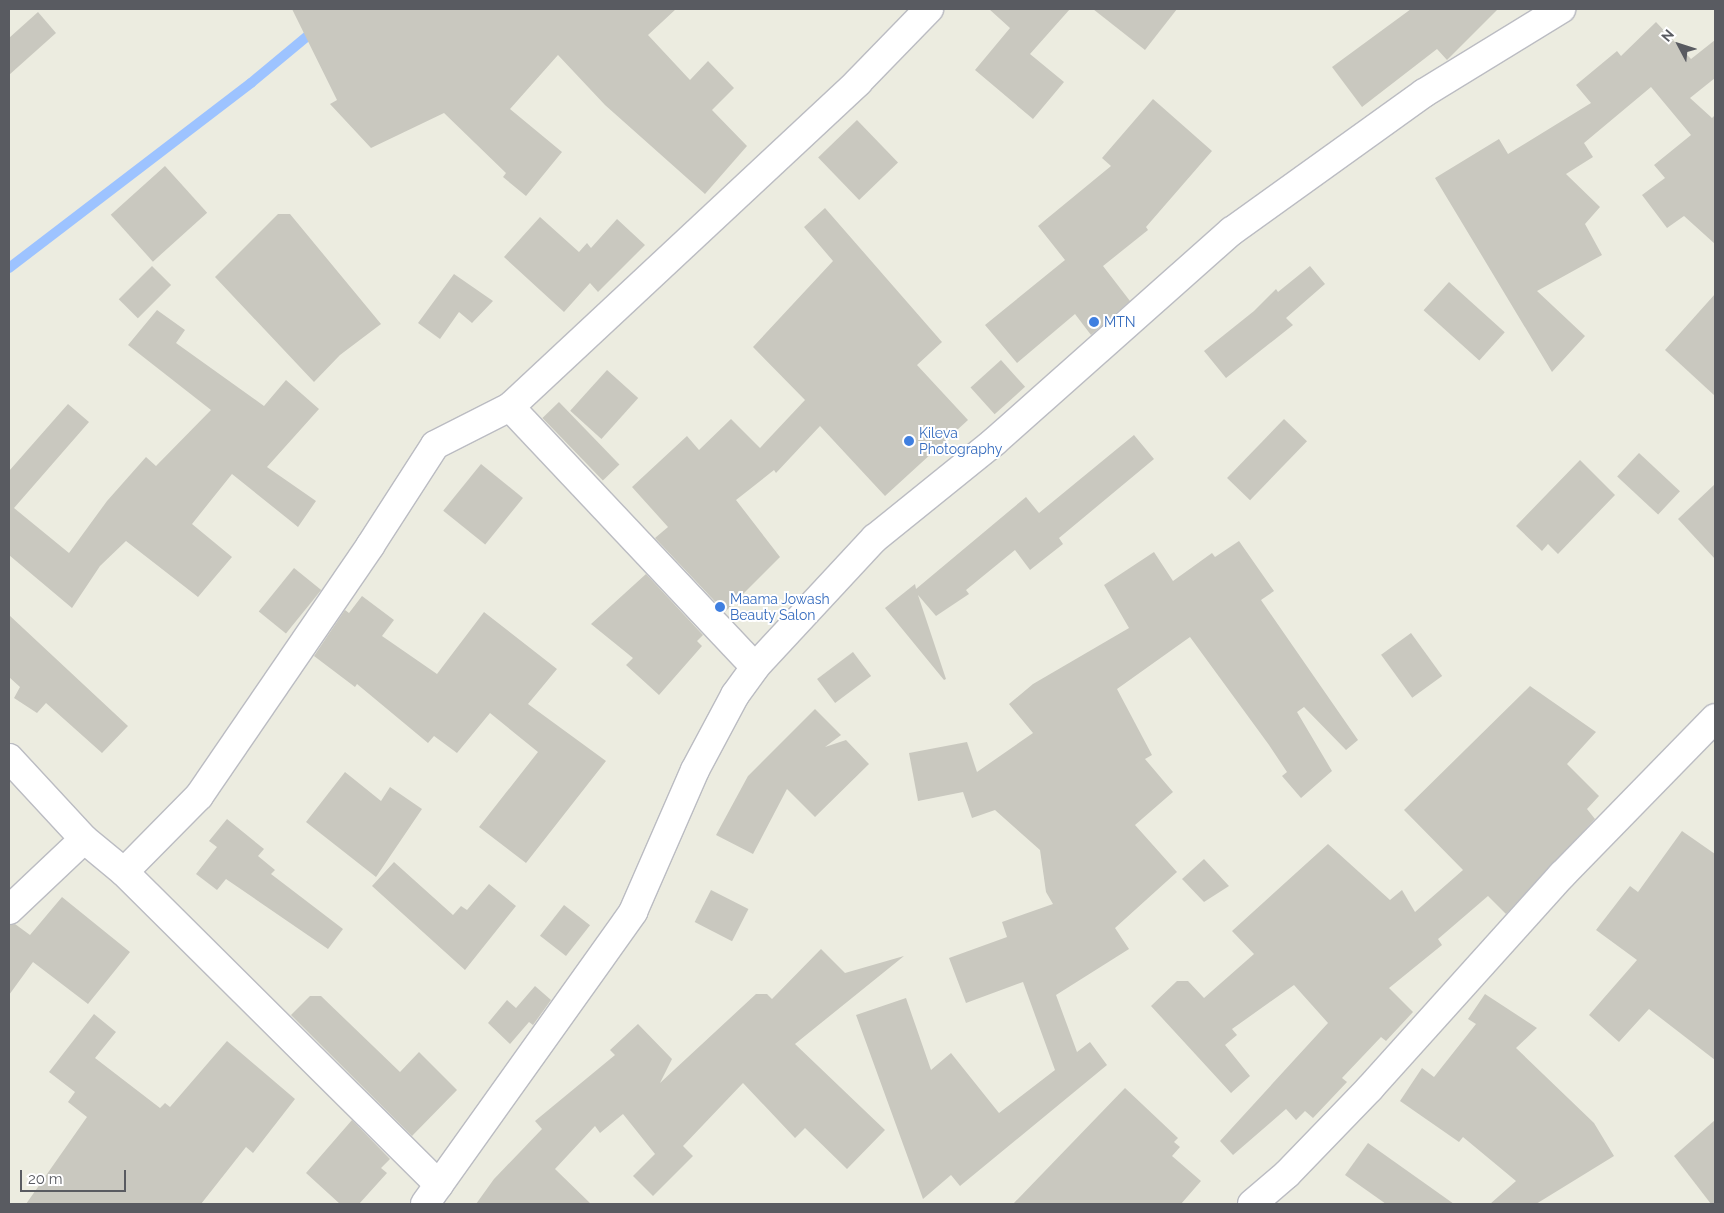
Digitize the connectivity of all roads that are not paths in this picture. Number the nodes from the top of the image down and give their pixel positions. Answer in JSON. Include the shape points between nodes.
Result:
{"nodes":[{"id":1,"x":929,"y":9,"type":"edge"},
{"id":2,"x":1560,"y":9,"type":"edge"},
{"id":3,"x":510,"y":407,"type":"junction"},
{"id":4,"x":755,"y":667,"type":"junction"},
{"id":5,"x":1715,"y":718,"type":"edge"},
{"id":6,"x":9,"y":758,"type":"edge"},
{"id":7,"x":84,"y":838,"type":"junction"},
{"id":8,"x":124,"y":872,"type":"junction"},
{"id":9,"x":9,"y":910,"type":"edge"},
{"id":10,"x":432,"y":1195,"type":"edge"},
{"id":11,"x":1252,"y":1204,"type":"edge"}],
"edges":[{"from":1,"to":3,"type":"street","via":[[858,82]]},
{"from":2,"to":4,"type":"street","via":[[1424,93],[1232,231],[994,442],[875,538]]},
{"from":3,"to":4,"type":"street"},
{"from":3,"to":8,"type":"street","via":[[435,445],[199,796]]},
{"from":4,"to":10,"type":"street","via":[[735,695],[695,770],[632,912]]},
{"from":5,"to":11,"type":"street","via":[[1562,875],[1370,1088],[1287,1174]]},
{"from":6,"to":7,"type":"street"},
{"from":7,"to":8,"type":"street"},
{"from":7,"to":9,"type":"street"},
{"from":8,"to":10,"type":"street"}]}
